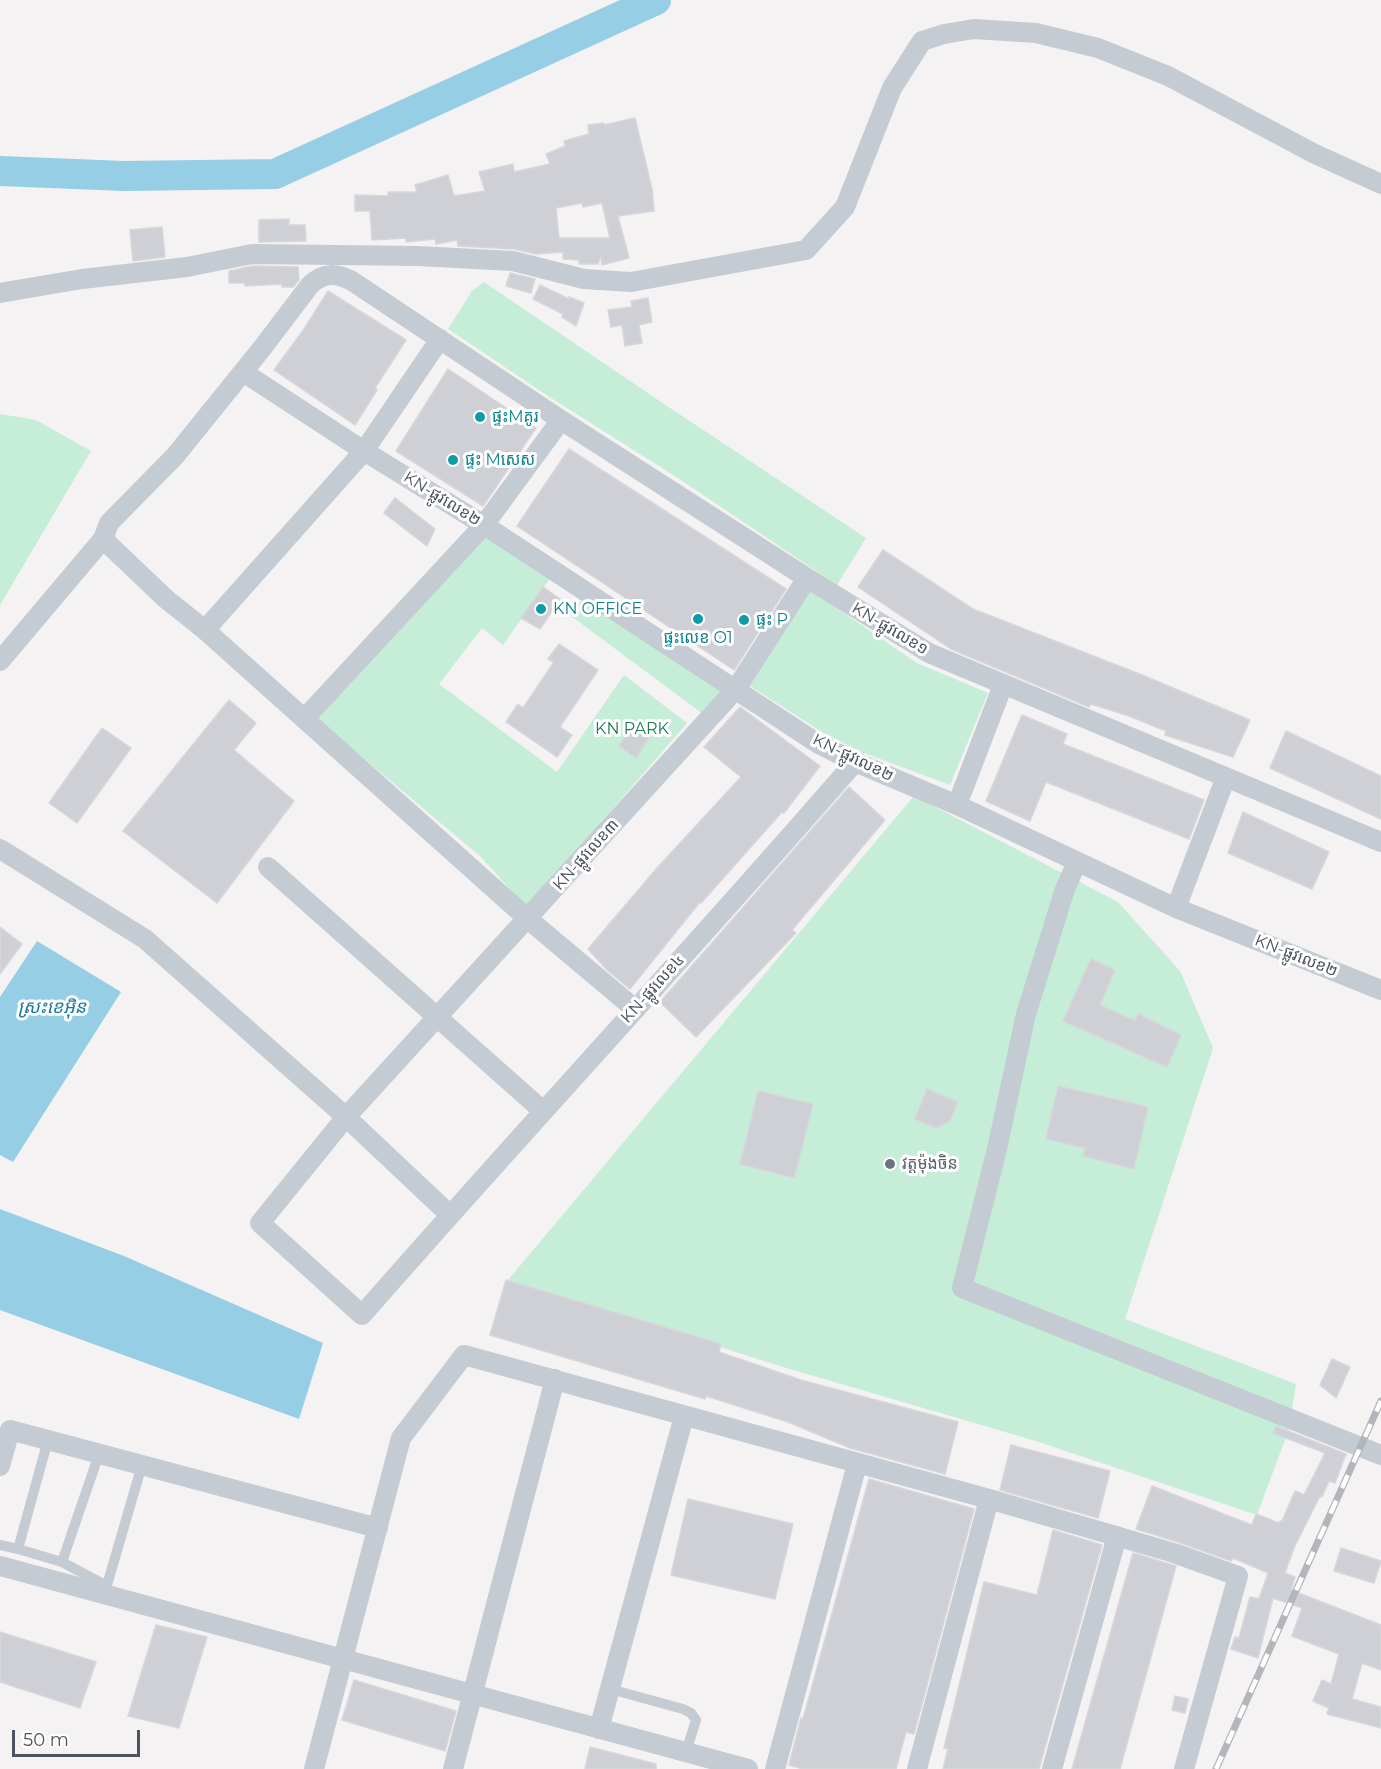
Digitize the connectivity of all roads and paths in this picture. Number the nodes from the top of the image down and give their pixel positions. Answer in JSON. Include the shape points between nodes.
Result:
{"nodes":[{"id":1,"x":1381,"y":184,"type":"edge"},
{"id":2,"x":0,"y":293,"type":"edge"},
{"id":3,"x":440,"y":339,"type":"junction"},
{"id":4,"x":243,"y":372,"type":"junction"},
{"id":5,"x":561,"y":420,"type":"junction"},
{"id":6,"x":364,"y":451,"type":"junction"},
{"id":7,"x":484,"y":525,"type":"junction"},
{"id":8,"x":103,"y":539,"type":"junction"},
{"id":9,"x":807,"y":578,"type":"junction"},
{"id":10,"x":205,"y":630,"type":"junction"},
{"id":11,"x":0,"y":661,"type":"edge"},
{"id":12,"x":1003,"y":685,"type":"junction"},
{"id":13,"x":736,"y":689,"type":"junction"},
{"id":14,"x":304,"y":719,"type":"junction"},
{"id":15,"x":855,"y":762,"type":"junction"},
{"id":16,"x":1226,"y":777,"type":"junction"},
{"id":17,"x":957,"y":805,"type":"junction"},
{"id":18,"x":1381,"y":842,"type":"edge"},
{"id":19,"x":0,"y":849,"type":"edge"},
{"id":20,"x":1077,"y":862,"type":"junction"},
{"id":21,"x":268,"y":867,"type":"dead end"},
{"id":22,"x":1176,"y":908,"type":"junction"},
{"id":23,"x":528,"y":919,"type":"junction"},
{"id":24,"x":1381,"y":990,"type":"edge"},
{"id":25,"x":635,"y":1009,"type":"junction"},
{"id":26,"x":437,"y":1017,"type":"junction"},
{"id":27,"x":543,"y":1111,"type":"junction"},
{"id":28,"x":346,"y":1117,"type":"junction"},
{"id":29,"x":450,"y":1215,"type":"junction"},
{"id":30,"x":555,"y":1379,"type":"junction"},
{"id":31,"x":684,"y":1416,"type":"junction"},
{"id":32,"x":48,"y":1440,"type":"junction"},
{"id":33,"x":99,"y":1454,"type":"junction"},
{"id":34,"x":1381,"y":1455,"type":"edge"},
{"id":35,"x":857,"y":1464,"type":"junction"},
{"id":36,"x":142,"y":1465,"type":"junction"},
{"id":37,"x":0,"y":1466,"type":"edge"},
{"id":38,"x":989,"y":1499,"type":"junction"},
{"id":39,"x":378,"y":1528,"type":"junction"},
{"id":40,"x":1117,"y":1536,"type":"junction"},
{"id":41,"x":0,"y":1545,"type":"edge"},
{"id":42,"x":18,"y":1549,"type":"junction"},
{"id":43,"x":62,"y":1562,"type":"junction"},
{"id":44,"x":0,"y":1566,"type":"edge"},
{"id":45,"x":106,"y":1590,"type":"junction"},
{"id":46,"x":344,"y":1660,"type":"junction"},
{"id":47,"x":610,"y":1689,"type":"junction"},
{"id":48,"x":473,"y":1695,"type":"junction"},
{"id":49,"x":599,"y":1729,"type":"junction"},
{"id":50,"x":686,"y":1752,"type":"junction"},
{"id":51,"x":315,"y":1769,"type":"edge"},
{"id":52,"x":453,"y":1769,"type":"edge"},
{"id":53,"x":748,"y":1769,"type":"edge"},
{"id":54,"x":775,"y":1769,"type":"edge"},
{"id":55,"x":916,"y":1769,"type":"edge"},
{"id":56,"x":1052,"y":1769,"type":"edge"},
{"id":57,"x":1184,"y":1769,"type":"edge"}],
"edges":[{"from":1,"to":2,"type":"street","via":[[1168,76],[1098,48],[1036,33],[974,29],[922,42],[892,88],[845,207],[806,250],[631,282],[584,279],[513,261],[252,254]]},
{"from":3,"to":4,"type":"street","name":"KN-ផ្លូវលេខ១","via":[[352,281],[329,274],[310,285]]},
{"from":3,"to":5,"type":"street","name":"KN-ផ្លូវលេខ១"},
{"from":3,"to":6,"type":"street"},
{"from":4,"to":6,"type":"street","name":"KN-ផ្លូវលេខ២"},
{"from":4,"to":8,"type":"street","name":"KN-ផ្លូវលេខ១","via":[[175,456],[109,523]]},
{"from":5,"to":7,"type":"street"},
{"from":5,"to":9,"type":"street","name":"KN-ផ្លូវលេខ១"},
{"from":6,"to":7,"type":"street","name":"KN-ផ្លូវលេខ២"},
{"from":6,"to":10,"type":"street"},
{"from":7,"to":13,"type":"street","name":"KN-ផ្លូវលេខ២"},
{"from":7,"to":14,"type":"street"},
{"from":8,"to":10,"type":"street"},
{"from":8,"to":11,"type":"street","name":"KN-ផ្លូវលេខ១"},
{"from":9,"to":12,"type":"street","name":"KN-ផ្លូវលេខ១","via":[[929,653]]},
{"from":9,"to":13,"type":"street","name":"KN-ផ្លូវលេខ៣"},
{"from":10,"to":14,"type":"street"},
{"from":12,"to":16,"type":"street","name":"KN-ផ្លូវលេខ១"},
{"from":12,"to":17,"type":"street"},
{"from":13,"to":15,"type":"street","name":"KN-ផ្លូវលេខ២","via":[[817,743]]},
{"from":13,"to":23,"type":"street","name":"KN-ផ្លូវលេខ៣"},
{"from":14,"to":23,"type":"street"},
{"from":15,"to":17,"type":"street","name":"KN-ផ្លូវលេខ២"},
{"from":15,"to":25,"type":"street","name":"KN-ផ្លូវលេខ៤"},
{"from":16,"to":18,"type":"street","name":"KN-ផ្លូវលេខ១"},
{"from":16,"to":22,"type":"street"},
{"from":17,"to":20,"type":"street","name":"KN-ផ្លូវលេខ២"},
{"from":19,"to":28,"type":"street","via":[[145,939]]},
{"from":20,"to":22,"type":"street","name":"KN-ផ្លូវលេខ២"},
{"from":20,"to":34,"type":"street","via":[[1026,1014],[962,1288]]},
{"from":21,"to":26,"type":"street"},
{"from":22,"to":24,"type":"street","name":"KN-ផ្លូវលេខ២"},
{"from":23,"to":25,"type":"street"},
{"from":23,"to":26,"type":"street","name":"KN-ផ្លូវលេខ៣"},
{"from":25,"to":27,"type":"street","name":"KN-ផ្លូវលេខ៤"},
{"from":26,"to":27,"type":"street"},
{"from":26,"to":28,"type":"street","name":"KN-ផ្លូវលេខ៣"},
{"from":27,"to":29,"type":"street","name":"KN-ផ្លូវលេខ៤"},
{"from":28,"to":29,"type":"street"},
{"from":28,"to":29,"type":"street","name":"KN-ផ្លូវលេខ៣","via":[[260,1223],[362,1315]]},
{"from":30,"to":31,"type":"street"},
{"from":30,"to":39,"type":"street","via":[[464,1355],[401,1438]]},
{"from":30,"to":48,"type":"street"},
{"from":31,"to":35,"type":"street"},
{"from":31,"to":47,"type":"street"},
{"from":32,"to":33,"type":"street"},
{"from":32,"to":37,"type":"street","via":[[10,1430]]},
{"from":32,"to":42,"type":"lane"},
{"from":33,"to":36,"type":"street"},
{"from":33,"to":43,"type":"lane"},
{"from":35,"to":38,"type":"street"},
{"from":35,"to":54,"type":"street"},
{"from":36,"to":39,"type":"street"},
{"from":36,"to":45,"type":"lane"},
{"from":38,"to":40,"type":"street"},
{"from":38,"to":55,"type":"street"},
{"from":39,"to":46,"type":"street"},
{"from":40,"to":56,"type":"street"},
{"from":40,"to":57,"type":"street","via":[[1238,1576]]},
{"from":41,"to":42,"type":"lane"},
{"from":42,"to":43,"type":"lane"},
{"from":43,"to":45,"type":"lane"},
{"from":44,"to":45,"type":"street"},
{"from":45,"to":46,"type":"street"},
{"from":46,"to":48,"type":"street"},
{"from":46,"to":51,"type":"street"},
{"from":47,"to":49,"type":"street"},
{"from":47,"to":50,"type":"lane","via":[[691,1713],[696,1720]]},
{"from":48,"to":49,"type":"street"},
{"from":48,"to":52,"type":"street"},
{"from":49,"to":50,"type":"street"},
{"from":50,"to":53,"type":"street"}]}
